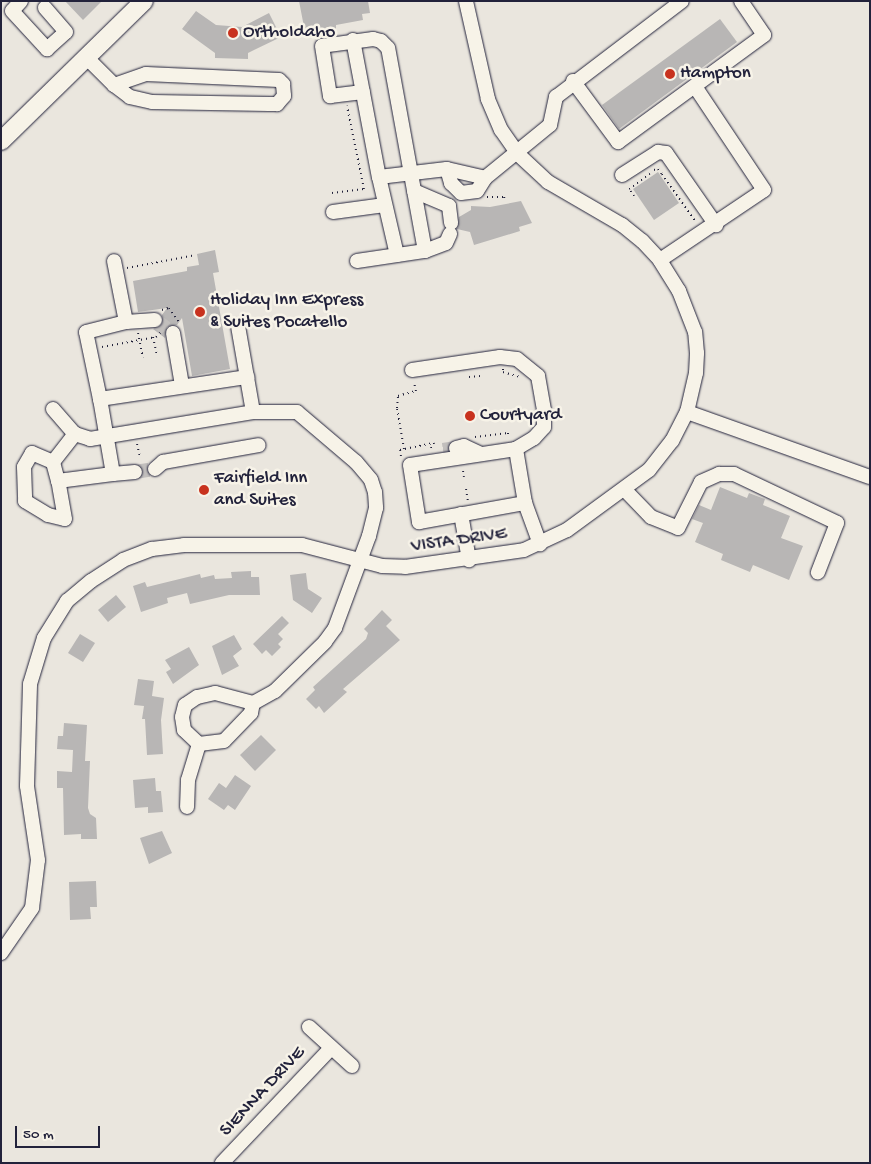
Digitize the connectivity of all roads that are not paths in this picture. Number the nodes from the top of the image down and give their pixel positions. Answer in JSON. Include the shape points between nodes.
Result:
{"nodes":[{"id":1,"x":21,"y":1,"type":"edge"},
{"id":2,"x":144,"y":1,"type":"edge"},
{"id":3,"x":466,"y":1,"type":"edge"},
{"id":4,"x":682,"y":1,"type":"edge"},
{"id":5,"x":741,"y":1,"type":"edge"},
{"id":6,"x":45,"y":8,"type":"dead end"},
{"id":7,"x":353,"y":40,"type":"junction"},
{"id":8,"x":86,"y":57,"type":"junction"},
{"id":9,"x":573,"y":82,"type":"junction"},
{"id":10,"x":114,"y":85,"type":"junction"},
{"id":11,"x":696,"y":88,"type":"junction"},
{"id":12,"x":363,"y":92,"type":"junction"},
{"id":13,"x":1,"y":141,"type":"edge"},
{"id":14,"x":518,"y":154,"type":"junction"},
{"id":15,"x":447,"y":169,"type":"junction"},
{"id":16,"x":411,"y":173,"type":"junction"},
{"id":17,"x":622,"y":175,"type":"dead end"},
{"id":18,"x":379,"y":177,"type":"junction"},
{"id":19,"x":485,"y":178,"type":"junction"},
{"id":20,"x":414,"y":190,"type":"junction"},
{"id":21,"x":385,"y":205,"type":"junction"},
{"id":22,"x":333,"y":212,"type":"dead end"},
{"id":23,"x":716,"y":225,"type":"junction"},
{"id":24,"x":425,"y":251,"type":"junction"},
{"id":25,"x":396,"y":255,"type":"junction"},
{"id":26,"x":660,"y":260,"type":"junction"},
{"id":27,"x":114,"y":261,"type":"dead end"},
{"id":28,"x":357,"y":261,"type":"dead end"},
{"id":29,"x":126,"y":322,"type":"junction"},
{"id":30,"x":238,"y":326,"type":"dead end"},
{"id":31,"x":413,"y":374,"type":"road end"},
{"id":32,"x":247,"y":377,"type":"junction"},
{"id":33,"x":182,"y":385,"type":"junction"},
{"id":34,"x":100,"y":399,"type":"junction"},
{"id":35,"x":53,"y":409,"type":"dead end"},
{"id":36,"x":253,"y":412,"type":"junction"},
{"id":37,"x":687,"y":412,"type":"junction"},
{"id":38,"x":74,"y":434,"type":"junction"},
{"id":39,"x":108,"y":437,"type":"junction"},
{"id":40,"x":516,"y":444,"type":"junction"},
{"id":41,"x":260,"y":445,"type":"dead end"},
{"id":42,"x":481,"y":454,"type":"junction"},
{"id":43,"x":431,"y":457,"type":"junction"},
{"id":44,"x":53,"y":462,"type":"junction"},
{"id":45,"x":155,"y":469,"type":"tunnel mouth"},
{"id":46,"x":134,"y":472,"type":"tunnel mouth"},
{"id":47,"x":113,"y":474,"type":"junction"},
{"id":48,"x":870,"y":477,"type":"edge"},
{"id":49,"x":58,"y":481,"type":"junction"},
{"id":50,"x":624,"y":489,"type":"junction"},
{"id":51,"x":525,"y":503,"type":"junction"},
{"id":52,"x":465,"y":511,"type":"junction"},
{"id":53,"x":540,"y":544,"type":"junction"},
{"id":54,"x":469,"y":560,"type":"junction"},
{"id":55,"x":360,"y":561,"type":"junction"},
{"id":56,"x":818,"y":572,"type":"dead end"},
{"id":57,"x":253,"y":703,"type":"junction"},
{"id":58,"x":199,"y":744,"type":"junction"},
{"id":59,"x":187,"y":807,"type":"dead end"},
{"id":60,"x":1,"y":953,"type":"edge"},
{"id":61,"x":309,"y":1027,"type":"dead end"},
{"id":62,"x":330,"y":1048,"type":"junction"},
{"id":63,"x":352,"y":1066,"type":"dead end"},
{"id":64,"x":222,"y":1163,"type":"edge"}],
"edges":[{"from":1,"to":6,"type":"street","via":[[12,11],[47,49],[66,32]]},
{"from":2,"to":8,"type":"main road"},
{"from":3,"to":14,"type":"street","name":"VISTA DRIVE","via":[[488,99],[501,130]]},
{"from":4,"to":9,"type":"street"},
{"from":5,"to":11,"type":"street","via":[[764,35]]},
{"from":7,"to":12,"type":"street"},
{"from":7,"to":12,"type":"street","via":[[322,46],[330,96]]},
{"from":7,"to":16,"type":"street","via":[[382,41],[388,48]]},
{"from":8,"to":10,"type":"street"},
{"from":8,"to":13,"type":"main road"},
{"from":9,"to":11,"type":"street","via":[[618,142]]},
{"from":9,"to":14,"type":"street","via":[[556,97],[550,125]]},
{"from":10,"to":10,"type":"street","via":[[130,97],[152,102],[277,104],[284,96],[283,84],[269,79],[146,74]]},
{"from":11,"to":23,"type":"street","via":[[764,190]]},
{"from":12,"to":18,"type":"street"},
{"from":14,"to":19,"type":"street"},
{"from":14,"to":26,"type":"street","name":"VISTA DRIVE","via":[[548,182],[622,225]]},
{"from":15,"to":16,"type":"street"},
{"from":15,"to":19,"type":"street"},
{"from":15,"to":19,"type":"street","via":[[451,183],[461,193],[477,191]]},
{"from":16,"to":18,"type":"street"},
{"from":16,"to":20,"type":"street"},
{"from":17,"to":23,"type":"street","via":[[658,152],[666,153]]},
{"from":18,"to":21,"type":"street"},
{"from":20,"to":24,"type":"street"},
{"from":20,"to":24,"type":"street","via":[[449,206],[451,229],[446,243]]},
{"from":21,"to":22,"type":"street"},
{"from":21,"to":25,"type":"street"},
{"from":23,"to":26,"type":"street"},
{"from":24,"to":25,"type":"street"},
{"from":25,"to":28,"type":"street"},
{"from":26,"to":37,"type":"street","name":"VISTA DRIVE","via":[[679,291],[695,332],[696,373]]},
{"from":27,"to":29,"type":"street"},
{"from":29,"to":33,"type":"street","via":[[167,323]]},
{"from":29,"to":34,"type":"street","via":[[86,332]]},
{"from":30,"to":32,"type":"street"},
{"from":31,"to":40,"type":"street","via":[[500,357],[517,359],[530,368],[542,388],[544,427],[534,438]]},
{"from":32,"to":33,"type":"street"},
{"from":32,"to":36,"type":"street"},
{"from":33,"to":34,"type":"street"},
{"from":34,"to":39,"type":"street"},
{"from":35,"to":38,"type":"street"},
{"from":36,"to":39,"type":"street"},
{"from":36,"to":55,"type":"street","via":[[297,412],[356,462],[371,480],[376,508]]},
{"from":37,"to":48,"type":"street"},
{"from":37,"to":50,"type":"street","name":"VISTA DRIVE","via":[[672,441],[649,470]]},
{"from":38,"to":39,"type":"street","via":[[83,439]]},
{"from":38,"to":44,"type":"street"},
{"from":39,"to":47,"type":"street"},
{"from":40,"to":42,"type":"street"},
{"from":40,"to":51,"type":"street"},
{"from":41,"to":45,"type":"street","via":[[163,462]]},
{"from":42,"to":43,"type":"street"},
{"from":42,"to":43,"type":"street","via":[[464,446]]},
{"from":43,"to":52,"type":"street","via":[[410,465],[419,522]]},
{"from":44,"to":49,"type":"street"},
{"from":44,"to":49,"type":"street","via":[[32,453],[24,468],[25,500],[48,515],[65,519]]},
{"from":46,"to":47,"type":"street"},
{"from":47,"to":49,"type":"street"},
{"from":50,"to":53,"type":"street","name":"VISTA DRIVE"},
{"from":50,"to":56,"type":"street","via":[[651,518],[678,528],[701,482],[719,474],[734,474],[837,523]]},
{"from":51,"to":52,"type":"street"},
{"from":51,"to":53,"type":"street"},
{"from":52,"to":54,"type":"street"},
{"from":53,"to":54,"type":"street","name":"VISTA DRIVE"},
{"from":54,"to":55,"type":"street","name":"VISTA DRIVE","via":[[405,568]]},
{"from":55,"to":57,"type":"street","via":[[335,628],[325,642],[275,691]]},
{"from":55,"to":60,"type":"street","name":"VISTA DRIVE","via":[[302,544],[184,545],[152,549],[123,560],[67,601],[44,638],[30,684],[27,786],[38,860],[32,908]]},
{"from":57,"to":58,"type":"street","via":[[251,713],[224,741]]},
{"from":57,"to":58,"type":"street","via":[[215,693],[185,704],[184,730]]},
{"from":58,"to":59,"type":"street","via":[[188,780]]},
{"from":61,"to":62,"type":"street"},
{"from":62,"to":63,"type":"street"},
{"from":62,"to":64,"type":"street","name":"SIENNA DRIVE"}]}
